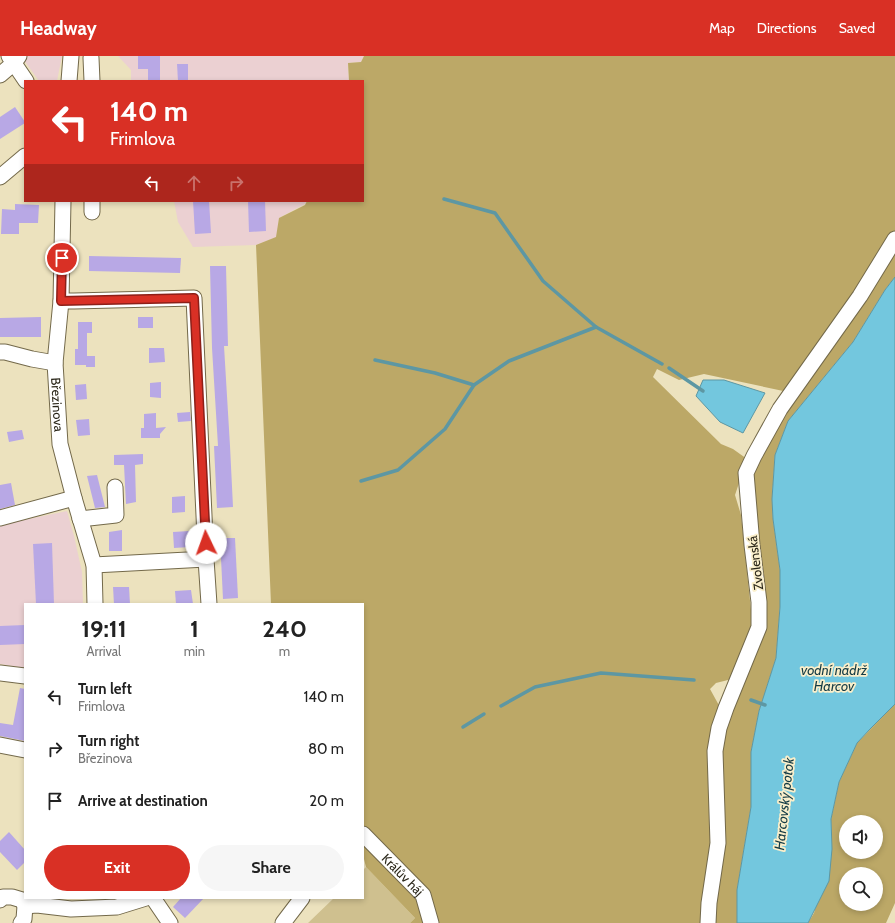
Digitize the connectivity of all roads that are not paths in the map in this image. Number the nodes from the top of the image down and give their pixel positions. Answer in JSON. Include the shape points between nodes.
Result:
{"nodes":[{"id":1,"x":71,"y":56,"type":"edge"},
{"id":2,"x":89,"y":57,"type":"edge"},
{"id":3,"x":10,"y":59,"type":"edge"},
{"id":4,"x":0,"y":75,"type":"edge"},
{"id":5,"x":25,"y":80,"type":"edge"},
{"id":6,"x":69,"y":80,"type":"edge"},
{"id":7,"x":92,"y":80,"type":"edge"},
{"id":8,"x":24,"y":157,"type":"edge"},
{"id":9,"x":0,"y":177,"type":"edge"},
{"id":10,"x":63,"y":202,"type":"edge"},
{"id":11,"x":895,"y":239,"type":"edge"},
{"id":12,"x":61,"y":301,"type":"junction"},
{"id":13,"x":0,"y":352,"type":"edge"},
{"id":14,"x":55,"y":363,"type":"junction"},
{"id":15,"x":115,"y":487,"type":"dead end"},
{"id":16,"x":74,"y":498,"type":"junction"},
{"id":17,"x":0,"y":518,"type":"edge"},
{"id":18,"x":80,"y":519,"type":"junction"},
{"id":19,"x":206,"y":559,"type":"junction"},
{"id":20,"x":94,"y":565,"type":"junction"},
{"id":21,"x":95,"y":603,"type":"edge"},
{"id":22,"x":209,"y":603,"type":"edge"},
{"id":23,"x":0,"y":672,"type":"edge"},
{"id":24,"x":24,"y":676,"type":"edge"},
{"id":25,"x":0,"y":745,"type":"edge"},
{"id":26,"x":24,"y":750,"type":"edge"},
{"id":27,"x":364,"y":835,"type":"edge"},
{"id":28,"x":143,"y":899,"type":"edge"},
{"id":29,"x":154,"y":899,"type":"edge"},
{"id":30,"x":301,"y":899,"type":"edge"},
{"id":31,"x":0,"y":900,"type":"edge"},
{"id":32,"x":27,"y":901,"type":"edge"},
{"id":33,"x":20,"y":923,"type":"edge"},
{"id":34,"x":170,"y":923,"type":"edge"},
{"id":35,"x":283,"y":923,"type":"edge"},
{"id":36,"x":431,"y":923,"type":"edge"},
{"id":37,"x":708,"y":923,"type":"edge"}],
"edges":[{"from":1,"to":6,"type":"street"},
{"from":2,"to":7,"type":"street"},
{"from":3,"to":4,"type":"street"},
{"from":3,"to":5,"type":"street"},
{"from":8,"to":9,"type":"street"},
{"from":10,"to":12,"type":"street","name":"Březinova"},
{"from":11,"to":37,"type":"street","name":"Zvolenská","via":[[860,296],[780,409],[746,473],[759,602],[759,627],[726,708],[715,751],[718,843],[708,903]]},
{"from":12,"to":14,"type":"street","name":"Březinova"},
{"from":12,"to":19,"type":"street","via":[[194,298]]},
{"from":13,"to":14,"type":"street"},
{"from":14,"to":16,"type":"street","name":"Březinova","via":[[60,444]]},
{"from":15,"to":18,"type":"street","via":[[116,515]]},
{"from":16,"to":17,"type":"street"},
{"from":16,"to":18,"type":"street","name":"Březinova"},
{"from":18,"to":20,"type":"street","name":"Březinova"},
{"from":19,"to":20,"type":"street"},
{"from":19,"to":22,"type":"street"},
{"from":20,"to":21,"type":"street","name":"Březinova"},
{"from":23,"to":24,"type":"street"},
{"from":25,"to":26,"type":"street"},
{"from":27,"to":36,"type":"street","name":"Králův háj","via":[[423,895]]},
{"from":28,"to":32,"type":"street","via":[[117,908],[71,909]]},
{"from":29,"to":34,"type":"street"},
{"from":30,"to":35,"type":"street"},
{"from":31,"to":32,"type":"street","via":[[3,897],[12,897]]},
{"from":32,"to":33,"type":"street","via":[[24,919]]}]}
